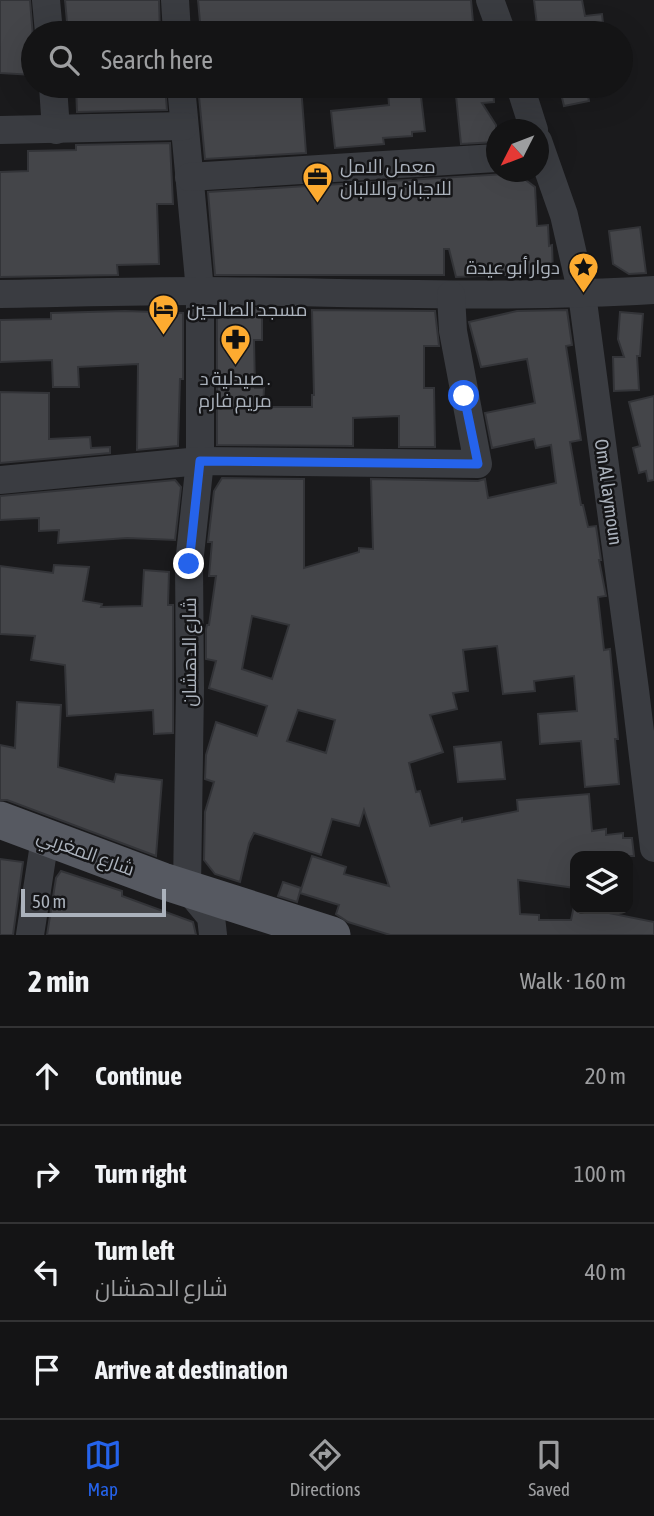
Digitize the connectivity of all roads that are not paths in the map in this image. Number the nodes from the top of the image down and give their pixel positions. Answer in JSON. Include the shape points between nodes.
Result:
{"nodes":[{"id":1,"x":46,"y":0,"type":"edge"},
{"id":2,"x":175,"y":0,"type":"edge"},
{"id":3,"x":490,"y":0,"type":"edge"},
{"id":4,"x":48,"y":21,"type":"edge"},
{"id":5,"x":176,"y":21,"type":"edge"},
{"id":6,"x":498,"y":21,"type":"edge"},
{"id":7,"x":54,"y":98,"type":"edge"},
{"id":8,"x":182,"y":98,"type":"edge"},
{"id":9,"x":524,"y":98,"type":"edge"},
{"id":10,"x":531,"y":119,"type":"edge"},
{"id":11,"x":184,"y":126,"type":"junction"},
{"id":12,"x":0,"y":130,"type":"edge"},
{"id":13,"x":56,"y":130,"type":"junction"},
{"id":14,"x":486,"y":159,"type":"edge"},
{"id":15,"x":549,"y":173,"type":"edge"},
{"id":16,"x":189,"y":177,"type":"junction"},
{"id":17,"x":654,"y":290,"type":"edge"},
{"id":18,"x":200,"y":291,"type":"junction"},
{"id":19,"x":582,"y":294,"type":"junction"},
{"id":20,"x":0,"y":295,"type":"edge"},
{"id":21,"x":451,"y":295,"type":"junction"},
{"id":22,"x":200,"y":461,"type":"junction"},
{"id":23,"x":0,"y":480,"type":"edge"},
{"id":24,"x":0,"y":820,"type":"edge"},
{"id":25,"x":0,"y":835,"type":"edge"},
{"id":26,"x":654,"y":848,"type":"edge"},
{"id":27,"x":43,"y":851,"type":"junction"},
{"id":28,"x":187,"y":888,"type":"junction"},
{"id":29,"x":212,"y":926,"type":"edge"},
{"id":30,"x":30,"y":935,"type":"edge"},
{"id":31,"x":268,"y":935,"type":"edge"},
{"id":32,"x":332,"y":935,"type":"edge"}],
"edges":[{"from":1,"to":4,"type":"street"},
{"from":2,"to":5,"type":"street"},
{"from":3,"to":6,"type":"street"},
{"from":7,"to":13,"type":"street"},
{"from":8,"to":11,"type":"street","name":"شارع الدهشان"},
{"from":9,"to":10,"type":"street","name":"Om Al laymoun"},
{"from":11,"to":13,"type":"street"},
{"from":11,"to":16,"type":"street","name":"شارع الدهشان"},
{"from":12,"to":13,"type":"street"},
{"from":14,"to":16,"type":"street"},
{"from":15,"to":19,"type":"street","name":"Om Al laymoun"},
{"from":16,"to":18,"type":"street","name":"شارع الدهشان"},
{"from":17,"to":19,"type":"street"},
{"from":18,"to":20,"type":"street"},
{"from":18,"to":21,"type":"street"},
{"from":18,"to":22,"type":"street","name":"شارع الدهشان"},
{"from":19,"to":21,"type":"street"},
{"from":19,"to":26,"type":"street","name":"Om Al laymoun"},
{"from":21,"to":22,"type":"street","via":[[453,331],[478,464]]},
{"from":22,"to":23,"type":"street"},
{"from":22,"to":28,"type":"street","name":"شارع الدهشان","via":[[189,564]]},
{"from":24,"to":28,"type":"main road","name":"شارع المغربي"},
{"from":25,"to":27,"type":"main road","name":"شارع المغربي"},
{"from":27,"to":29,"type":"main road","name":"شارع المغربي"},
{"from":27,"to":30,"type":"street"},
{"from":28,"to":29,"type":"street"},
{"from":28,"to":32,"type":"main road","name":"شارع المغربي"},
{"from":29,"to":31,"type":"main road","name":"شارع المغربي"}]}
